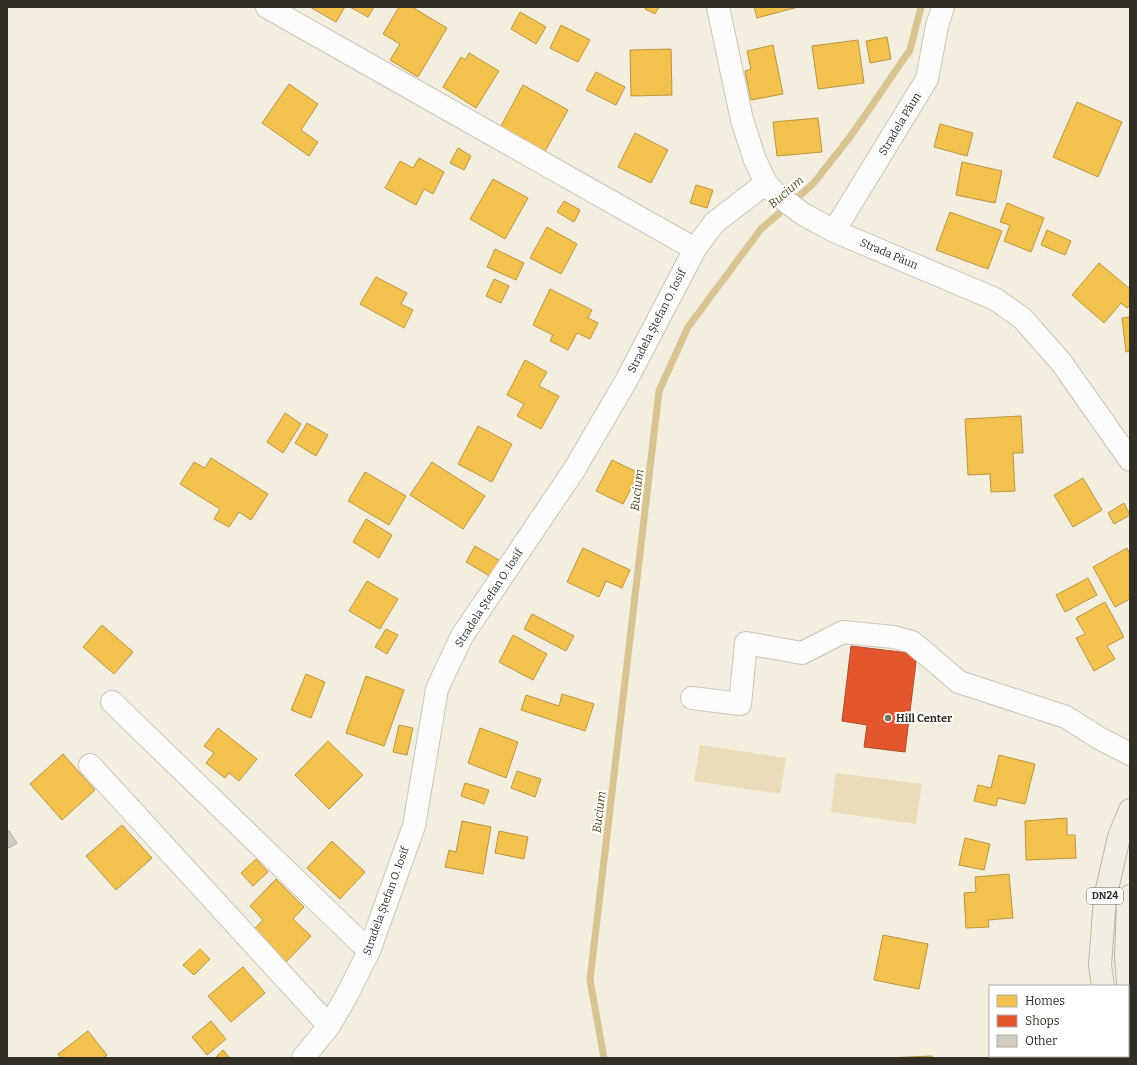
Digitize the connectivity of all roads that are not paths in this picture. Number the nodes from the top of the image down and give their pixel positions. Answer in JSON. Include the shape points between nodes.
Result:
{"nodes":[{"id":1,"x":267,"y":7,"type":"edge"},
{"id":2,"x":718,"y":7,"type":"edge"},
{"id":3,"x":943,"y":7,"type":"edge"},
{"id":4,"x":771,"y":188,"type":"junction"},
{"id":5,"x":834,"y":231,"type":"junction"},
{"id":6,"x":695,"y":249,"type":"junction"},
{"id":7,"x":1130,"y":460,"type":"edge"},
{"id":8,"x":692,"y":698,"type":"dead end"},
{"id":9,"x":112,"y":702,"type":"dead end"},
{"id":10,"x":1130,"y":754,"type":"edge"},
{"id":11,"x":90,"y":765,"type":"dead end"},
{"id":12,"x":1130,"y":810,"type":"edge"},
{"id":13,"x":1130,"y":896,"type":"edge"},
{"id":14,"x":369,"y":951,"type":"junction"},
{"id":15,"x":1103,"y":985,"type":"edge"},
{"id":16,"x":1128,"y":985,"type":"edge"},
{"id":17,"x":1129,"y":994,"type":"edge"},
{"id":18,"x":1130,"y":1006,"type":"edge"},
{"id":19,"x":329,"y":1026,"type":"junction"},
{"id":20,"x":303,"y":1058,"type":"edge"}],
"edges":[{"from":1,"to":6,"type":"street"},
{"from":2,"to":4,"type":"street","name":"Strada Păun","via":[[742,120],[755,160]]},
{"from":3,"to":5,"type":"street","name":"Stradela Păun","via":[[926,79]]},
{"from":4,"to":5,"type":"street","name":"Strada Păun","via":[[803,214]]},
{"from":4,"to":6,"type":"street","name":"Stradela Ștefan O. Iosif","via":[[714,223]]},
{"from":5,"to":7,"type":"street","name":"Strada Păun","via":[[995,299],[1022,318],[1061,362]]},
{"from":6,"to":14,"type":"street","name":"Stradela Ștefan O. Iosif","via":[[626,380],[574,470],[462,636],[437,690],[414,826]]},
{"from":8,"to":10,"type":"street","via":[[740,704],[746,643],[802,653],[843,632],[894,636],[912,642],[959,682],[1066,717]]},
{"from":9,"to":14,"type":"street"},
{"from":11,"to":19,"type":"street"},
{"from":12,"to":15,"type":"main road","number":"DN24","via":[[1119,837],[1104,898],[1100,965]]},
{"from":13,"to":16,"type":"main road","number":"DN24","via":[[1126,958]]},
{"from":14,"to":19,"type":"street","name":"Stradela Ștefan O. Iosif"},
{"from":17,"to":18,"type":"main road","number":"DN24"},
{"from":19,"to":20,"type":"street","name":"Stradela Ștefan O. Iosif"}]}
